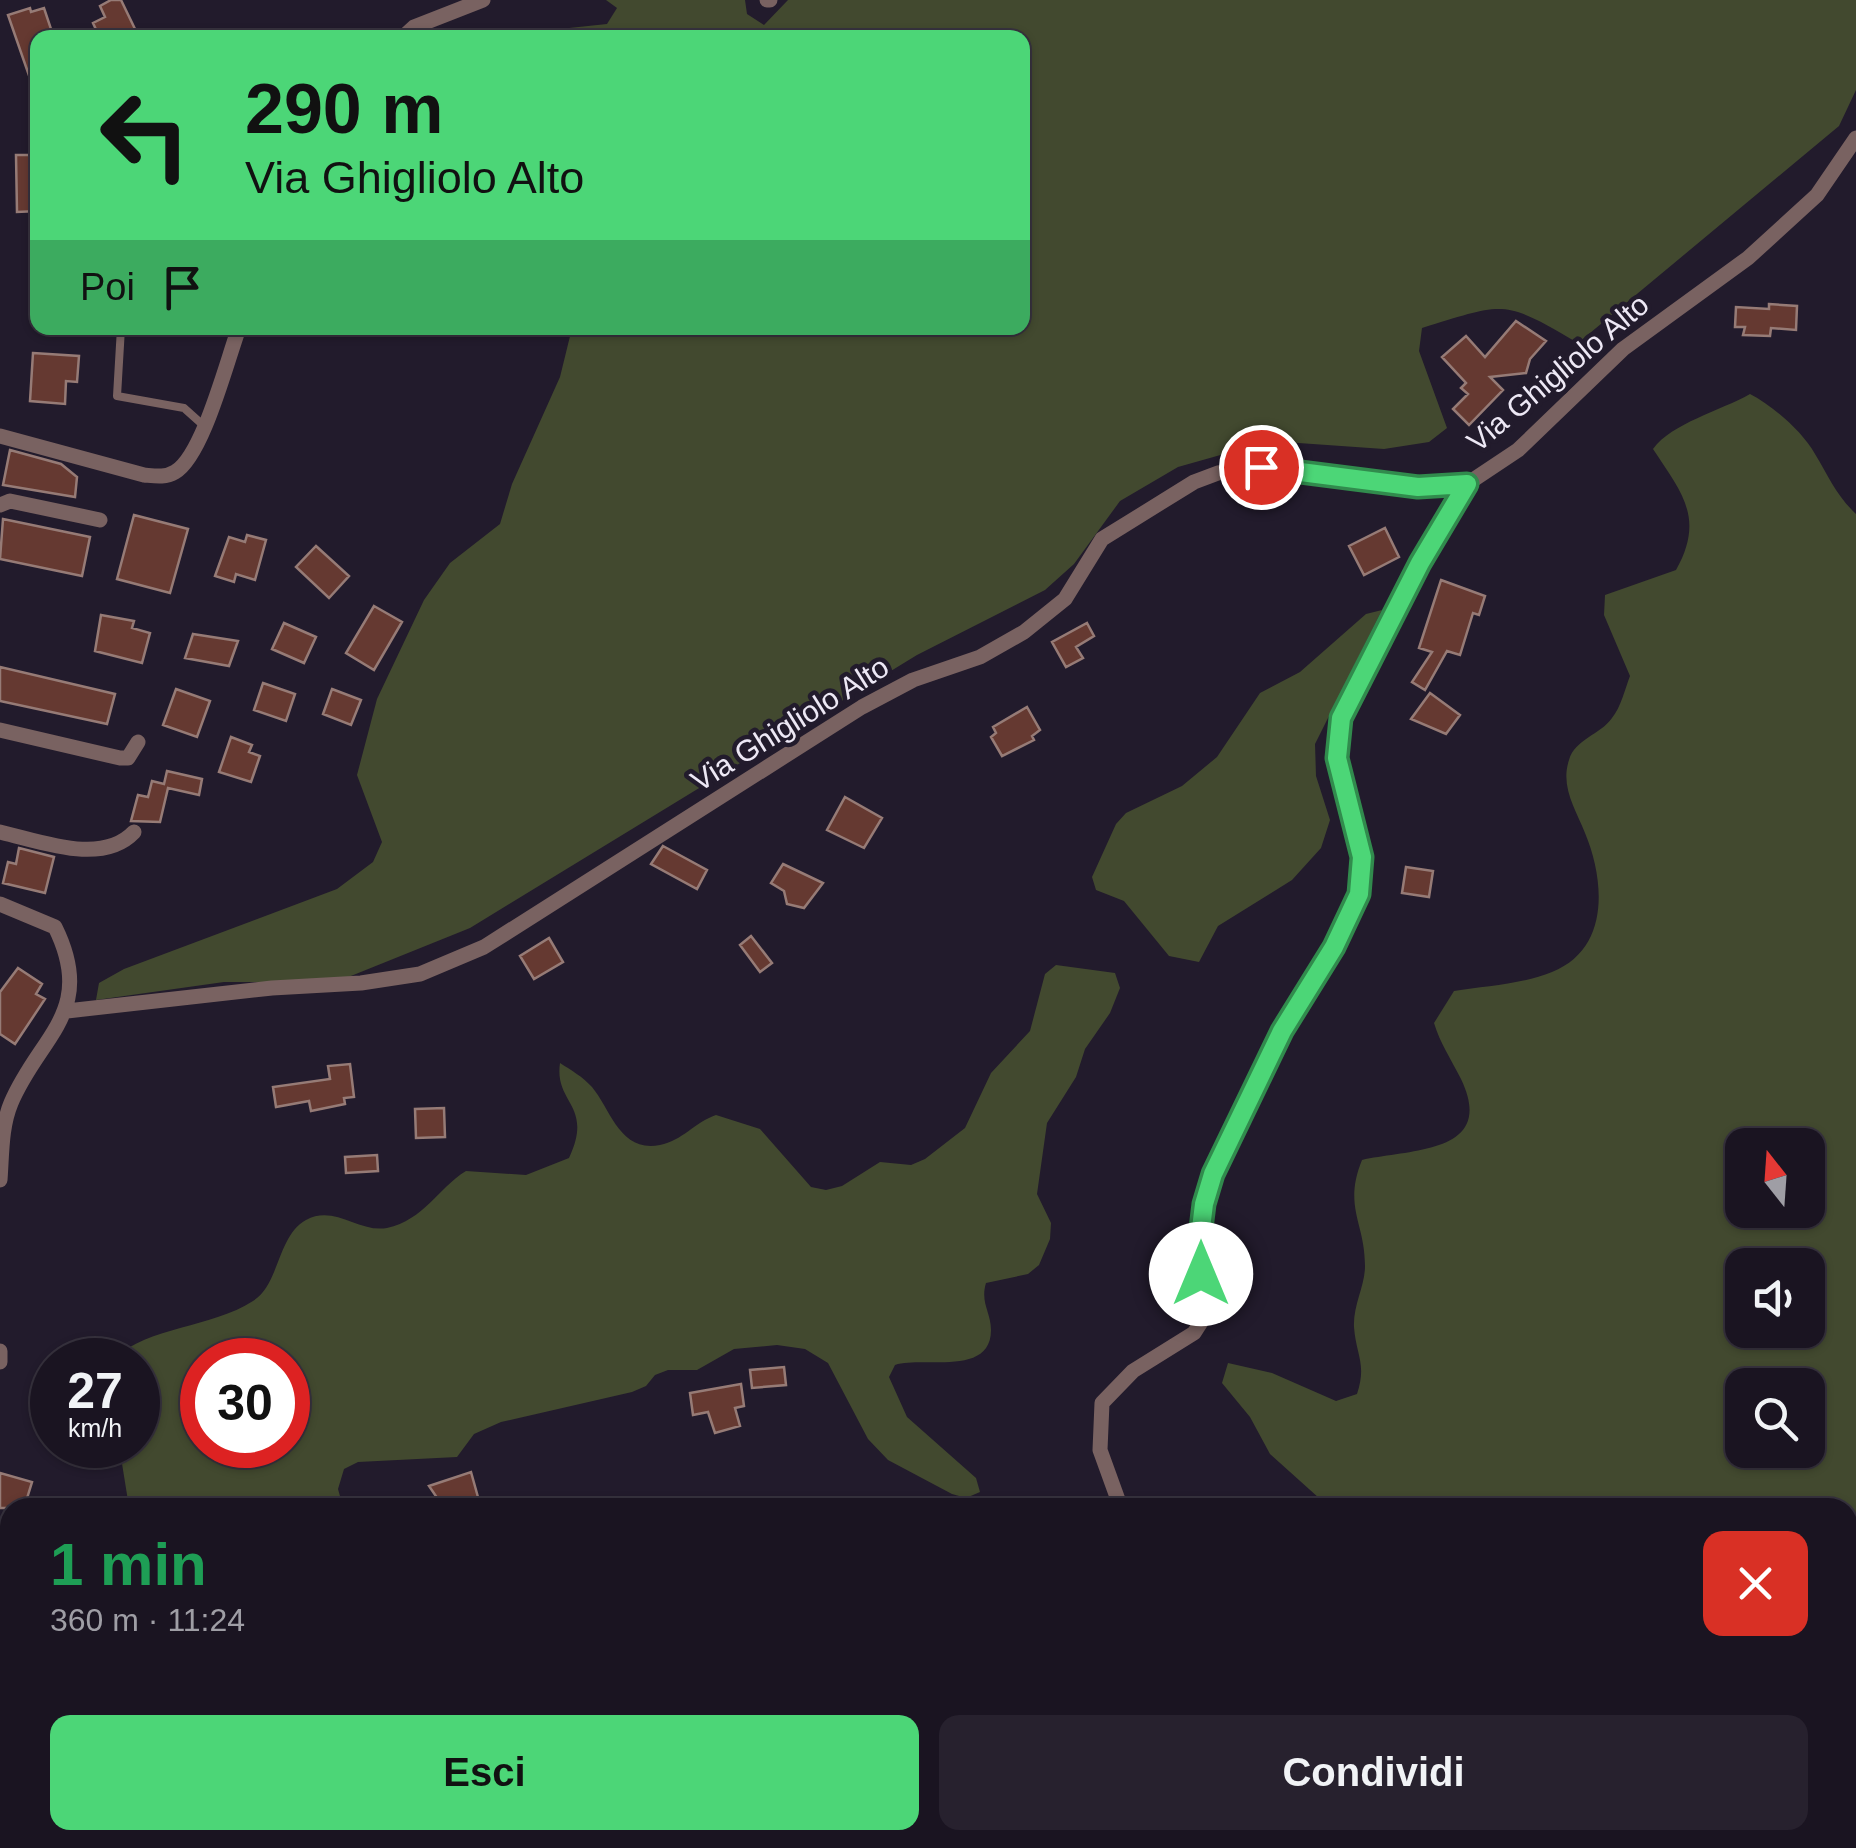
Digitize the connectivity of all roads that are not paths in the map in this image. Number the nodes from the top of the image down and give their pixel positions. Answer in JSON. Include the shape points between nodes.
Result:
{"nodes":[{"id":1,"x":483,"y":0,"type":"edge"},
{"id":2,"x":412,"y":30,"type":"edge"},
{"id":3,"x":1856,"y":138,"type":"edge"},
{"id":4,"x":121,"y":335,"type":"edge"},
{"id":5,"x":236,"y":335,"type":"edge"},
{"id":6,"x":204,"y":425,"type":"junction"},
{"id":7,"x":0,"y":436,"type":"edge"},
{"id":8,"x":1467,"y":484,"type":"junction"},
{"id":9,"x":0,"y":505,"type":"edge"},
{"id":10,"x":100,"y":520,"type":"dead end"},
{"id":11,"x":0,"y":730,"type":"edge"},
{"id":12,"x":138,"y":742,"type":"dead end"},
{"id":13,"x":0,"y":832,"type":"edge"},
{"id":14,"x":134,"y":832,"type":"dead end"},
{"id":15,"x":0,"y":904,"type":"edge"},
{"id":16,"x":67,"y":1012,"type":"junction"},
{"id":17,"x":0,"y":1180,"type":"edge"},
{"id":18,"x":0,"y":1351,"type":"edge"},
{"id":19,"x":0,"y":1362,"type":"edge"},
{"id":20,"x":1117,"y":1498,"type":"edge"}],
"edges":[{"from":1,"to":2,"type":"street"},
{"from":3,"to":8,"type":"street","name":"Via Ghigliolo Alto","via":[[1816,195],[1748,258],[1624,349],[1518,450]]},
{"from":4,"to":6,"type":"lane","via":[[117,396],[184,408]]},
{"from":5,"to":6,"type":"street"},
{"from":6,"to":7,"type":"street","via":[[188,460],[163,477]]},
{"from":8,"to":16,"type":"street","name":"Via Ghigliolo Alto","via":[[1418,487],[1261,467],[1218,472],[1102,539],[1064,600],[1024,632],[845,717],[484,947],[420,974],[361,984]]},
{"from":8,"to":20,"type":"street","via":[[1341,718],[1337,758],[1362,857],[1359,894],[1213,1174],[1198,1253],[1203,1319],[1194,1333],[1133,1371],[1102,1402],[1100,1450]]},
{"from":9,"to":10,"type":"street","via":[[10,501]]},
{"from":11,"to":12,"type":"street","via":[[120,758],[128,758]]},
{"from":13,"to":14,"type":"street","via":[[95,850],[114,848]]},
{"from":15,"to":16,"type":"street","via":[[55,927],[69,986]]},
{"from":16,"to":17,"type":"street","via":[[12,1101]]},
{"from":18,"to":19,"type":"street"}]}
